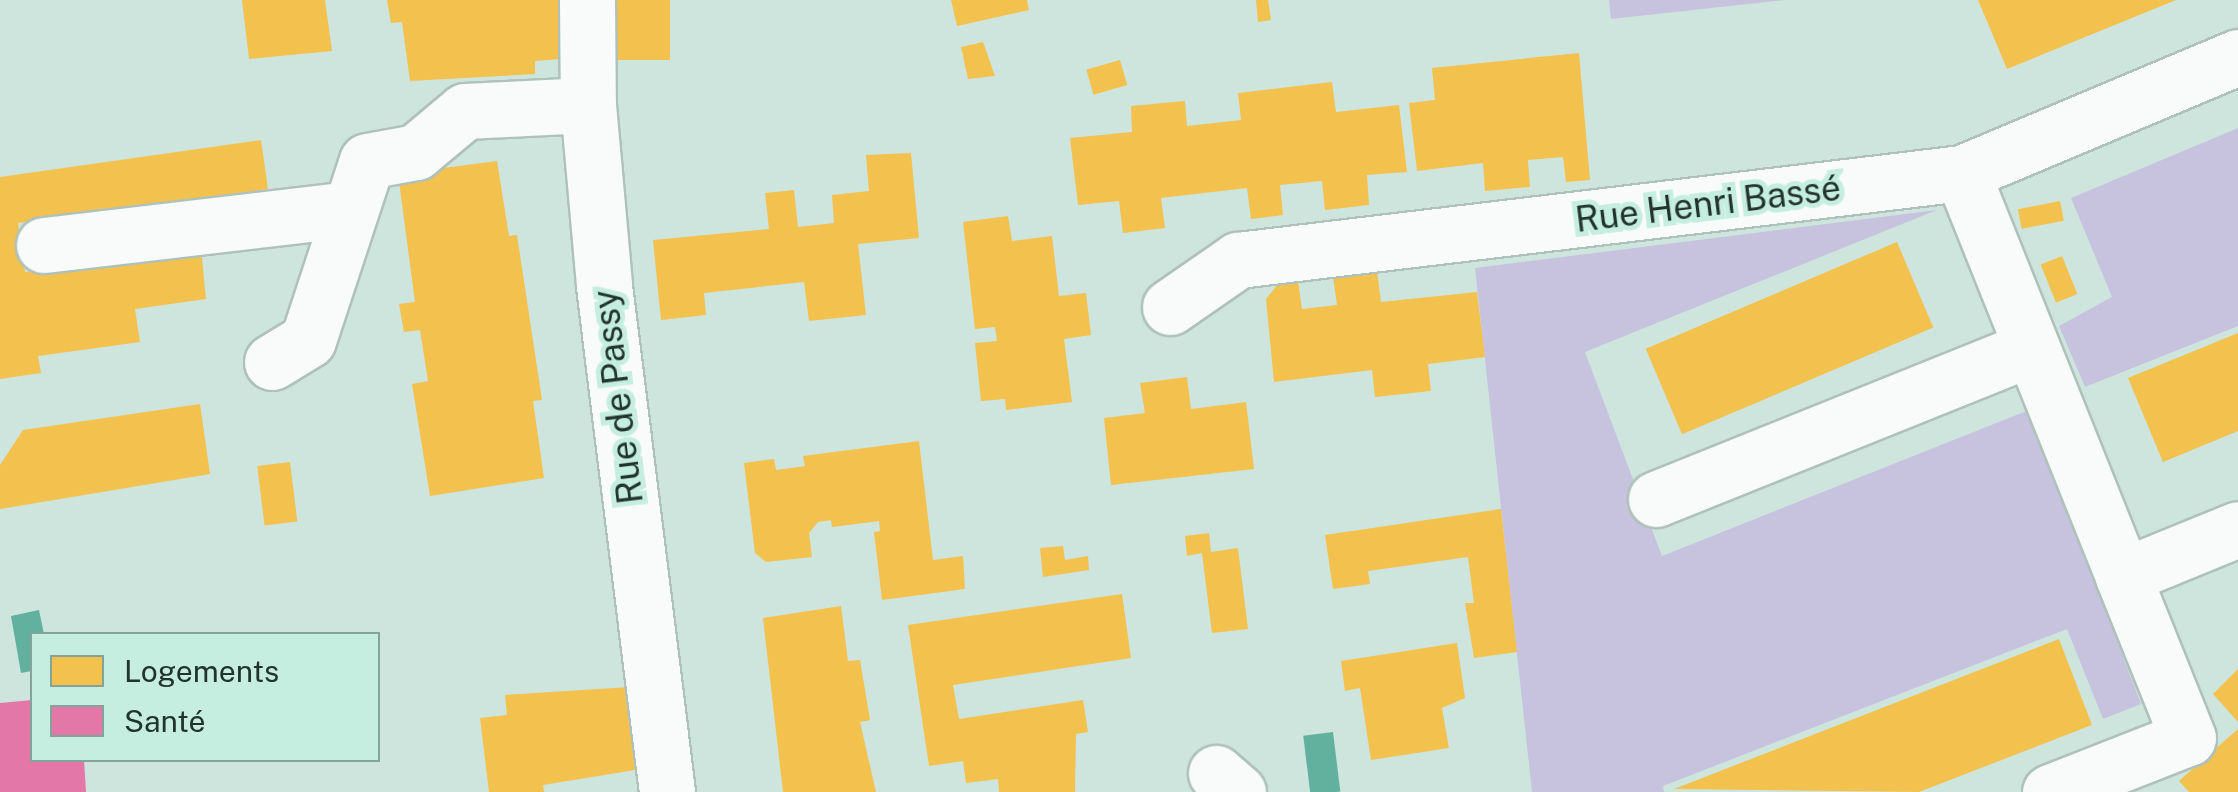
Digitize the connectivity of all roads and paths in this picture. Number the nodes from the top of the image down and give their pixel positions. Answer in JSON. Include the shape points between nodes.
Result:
{"nodes":[{"id":1,"x":587,"y":0,"type":"edge"},
{"id":2,"x":2238,"y":58,"type":"edge"},
{"id":3,"x":588,"y":106,"type":"junction"},
{"id":4,"x":1962,"y":173,"type":"junction"},
{"id":5,"x":350,"y":210,"type":"junction"},
{"id":6,"x":44,"y":245,"type":"dead end"},
{"id":7,"x":1170,"y":306,"type":"dead end"},
{"id":8,"x":2030,"y":349,"type":"junction"},
{"id":9,"x":272,"y":362,"type":"dead end"},
{"id":10,"x":1656,"y":500,"type":"dead end"},
{"id":11,"x":2238,"y":529,"type":"edge"},
{"id":12,"x":2123,"y":576,"type":"junction"},
{"id":13,"x":667,"y":792,"type":"edge"},
{"id":14,"x":2050,"y":792,"type":"edge"}],
"edges":[{"from":1,"to":3,"type":"street","name":"Rue de Passy"},
{"from":2,"to":4,"type":"street","name":"Rue Henri Bassé"},
{"from":3,"to":5,"type":"street","via":[[464,111],[416,152],[367,161]]},
{"from":3,"to":13,"type":"street","name":"Rue de Passy"},
{"from":4,"to":7,"type":"street","name":"Rue Henri Bassé","via":[[1238,260]]},
{"from":4,"to":8,"type":"street"},
{"from":5,"to":6,"type":"street"},
{"from":5,"to":9,"type":"street","via":[[308,340]]},
{"from":8,"to":10,"type":"street"},
{"from":8,"to":12,"type":"street"},
{"from":11,"to":12,"type":"street"},
{"from":12,"to":14,"type":"street","via":[[2188,738]]}]}
